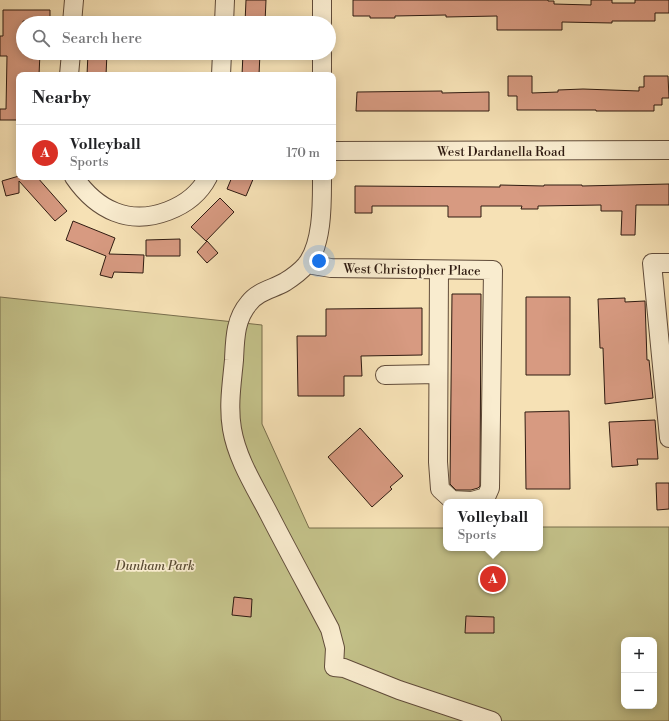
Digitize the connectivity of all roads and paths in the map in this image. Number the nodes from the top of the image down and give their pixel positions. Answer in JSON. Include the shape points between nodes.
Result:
{"nodes":[{"id":1,"x":74,"y":0,"type":"edge"},
{"id":2,"x":225,"y":0,"type":"edge"},
{"id":3,"x":322,"y":0,"type":"edge"},
{"id":4,"x":73,"y":16,"type":"edge"},
{"id":5,"x":224,"y":16,"type":"edge"},
{"id":6,"x":322,"y":16,"type":"edge"},
{"id":7,"x":70,"y":60,"type":"edge"},
{"id":8,"x":222,"y":60,"type":"edge"},
{"id":9,"x":322,"y":60,"type":"edge"},
{"id":10,"x":69,"y":72,"type":"edge"},
{"id":11,"x":221,"y":72,"type":"edge"},
{"id":12,"x":322,"y":72,"type":"edge"},
{"id":13,"x":669,"y":150,"type":"edge"},
{"id":14,"x":336,"y":151,"type":"edge"},
{"id":15,"x":76,"y":180,"type":"edge"},
{"id":16,"x":206,"y":180,"type":"edge"},
{"id":17,"x":322,"y":180,"type":"edge"},
{"id":18,"x":669,"y":263,"type":"edge"},
{"id":19,"x":307,"y":264,"type":"junction"},
{"id":20,"x":439,"y":270,"type":"junction"},
{"id":21,"x":438,"y":374,"type":"junction"},
{"id":22,"x":385,"y":375,"type":"dead end"},
{"id":23,"x":669,"y":438,"type":"edge"},
{"id":24,"x":451,"y":499,"type":"edge"},
{"id":25,"x":479,"y":499,"type":"edge"},
{"id":26,"x":492,"y":721,"type":"edge"}],
"edges":[{"from":1,"to":4,"type":"street"},
{"from":2,"to":5,"type":"street"},
{"from":3,"to":6,"type":"street"},
{"from":7,"to":10,"type":"street"},
{"from":8,"to":11,"type":"street"},
{"from":9,"to":12,"type":"street"},
{"from":13,"to":14,"type":"street","name":"West Dardanella Road"},
{"from":15,"to":16,"type":"street","via":[[90,197],[102,206],[116,213],[134,216],[167,212],[181,205],[199,190]]},
{"from":17,"to":19,"type":"street","via":[[319,230],[315,248]]},
{"from":18,"to":23,"type":"street","via":[[652,263]]},
{"from":19,"to":20,"type":"street","name":"West Christopher Place","via":[[331,268]]},
{"from":19,"to":26,"type":"street","via":[[283,283],[260,293],[250,301],[239,317],[231,416],[235,443],[240,456],[330,629],[335,648],[334,667],[344,668],[399,690]]},
{"from":20,"to":21,"type":"street"},
{"from":20,"to":25,"type":"street","name":"West Christopher Place","via":[[493,270],[490,488],[486,497]]},
{"from":21,"to":22,"type":"street"},
{"from":21,"to":24,"type":"street","name":"West Christopher Place","via":[[440,489]]}]}
